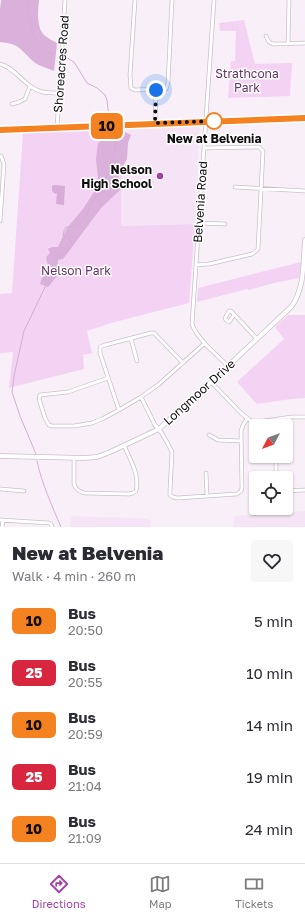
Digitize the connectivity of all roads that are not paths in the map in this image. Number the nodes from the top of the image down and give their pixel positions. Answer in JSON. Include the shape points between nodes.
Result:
{"nodes":[{"id":1,"x":65,"y":0,"type":"edge"},
{"id":2,"x":136,"y":0,"type":"edge"},
{"id":3,"x":172,"y":0,"type":"edge"},
{"id":4,"x":214,"y":0,"type":"edge"},
{"id":5,"x":289,"y":0,"type":"edge"},
{"id":6,"x":266,"y":36,"type":"dead end"},
{"id":7,"x":305,"y":43,"type":"edge"},
{"id":8,"x":288,"y":44,"type":"junction"},
{"id":9,"x":0,"y":64,"type":"edge"},
{"id":10,"x":30,"y":86,"type":"junction"},
{"id":11,"x":156,"y":90,"type":"junction"},
{"id":12,"x":59,"y":93,"type":"junction"},
{"id":13,"x":12,"y":104,"type":"dead end"},
{"id":14,"x":305,"y":118,"type":"edge"},
{"id":15,"x":206,"y":122,"type":"junction"},
{"id":16,"x":155,"y":123,"type":"junction"},
{"id":17,"x":57,"y":128,"type":"junction"},
{"id":18,"x":0,"y":130,"type":"edge"},
{"id":19,"x":204,"y":148,"type":"junction"},
{"id":20,"x":1,"y":156,"type":"edge"},
{"id":21,"x":235,"y":187,"type":"dead end"},
{"id":22,"x":261,"y":188,"type":"junction"},
{"id":23,"x":305,"y":191,"type":"edge"},
{"id":24,"x":1,"y":193,"type":"edge"},
{"id":25,"x":0,"y":221,"type":"edge"},
{"id":26,"x":198,"y":223,"type":"junction"},
{"id":27,"x":225,"y":224,"type":"dead end"},
{"id":28,"x":305,"y":240,"type":"edge"},
{"id":29,"x":196,"y":265,"type":"junction"},
{"id":30,"x":234,"y":315,"type":"dead end"},
{"id":31,"x":131,"y":339,"type":"junction"},
{"id":32,"x":257,"y":339,"type":"junction"},
{"id":33,"x":205,"y":343,"type":"junction"},
{"id":34,"x":137,"y":360,"type":"dead end"},
{"id":35,"x":183,"y":363,"type":"junction"},
{"id":36,"x":228,"y":366,"type":"junction"},
{"id":37,"x":108,"y":378,"type":"junction"},
{"id":38,"x":211,"y":382,"type":"junction"},
{"id":39,"x":141,"y":397,"type":"junction"},
{"id":40,"x":119,"y":410,"type":"junction"},
{"id":41,"x":305,"y":417,"type":"edge"},
{"id":42,"x":247,"y":419,"type":"joint"},
{"id":43,"x":281,"y":419,"type":"edge"},
{"id":44,"x":159,"y":429,"type":"junction"},
{"id":45,"x":209,"y":435,"type":"dead end"},
{"id":46,"x":240,"y":441,"type":"junction"},
{"id":47,"x":124,"y":445,"type":"junction"},
{"id":48,"x":0,"y":456,"type":"edge"},
{"id":49,"x":74,"y":458,"type":"junction"},
{"id":50,"x":206,"y":473,"type":"dead end"},
{"id":51,"x":0,"y":489,"type":"edge"},
{"id":52,"x":305,"y":490,"type":"edge"},
{"id":53,"x":24,"y":491,"type":"dead end"},
{"id":54,"x":293,"y":491,"type":"edge"},
{"id":55,"x":207,"y":496,"type":"junction"},
{"id":56,"x":1,"y":520,"type":"edge"},
{"id":57,"x":15,"y":521,"type":"junction"},
{"id":58,"x":28,"y":522,"type":"junction"},
{"id":59,"x":40,"y":525,"type":"edge"},
{"id":60,"x":2,"y":527,"type":"edge"},
{"id":61,"x":14,"y":527,"type":"edge"},
{"id":62,"x":27,"y":527,"type":"edge"},
{"id":63,"x":52,"y":527,"type":"edge"}],
"edges":[{"from":1,"to":12,"type":"street","name":"Shoreacres Road"},
{"from":2,"to":11,"type":"street","via":[[131,88]]},
{"from":3,"to":11,"type":"street","via":[[168,82],[166,89]]},
{"from":4,"to":15,"type":"street","name":"Belvenia Road"},
{"from":5,"to":8,"type":"street"},
{"from":6,"to":8,"type":"street","via":[[272,44]]},
{"from":7,"to":8,"type":"street"},
{"from":9,"to":10,"type":"street","via":[[9,68]]},
{"from":10,"to":12,"type":"street","via":[[42,92]]},
{"from":10,"to":13,"type":"street","via":[[25,99]]},
{"from":11,"to":16,"type":"street"},
{"from":12,"to":17,"type":"street","name":"Shoreacres Road"},
{"from":14,"to":15,"type":"main road"},
{"from":15,"to":16,"type":"main road"},
{"from":15,"to":19,"type":"street","name":"Belvenia Road"},
{"from":16,"to":17,"type":"main road"},
{"from":17,"to":18,"type":"main road"},
{"from":19,"to":22,"type":"street","via":[[259,147],[263,151]]},
{"from":19,"to":26,"type":"street","name":"Belvenia Road"},
{"from":20,"to":24,"type":"street","via":[[4,164]]},
{"from":21,"to":22,"type":"street"},
{"from":22,"to":23,"type":"street"},
{"from":22,"to":29,"type":"street","via":[[258,249],[209,264]]},
{"from":24,"to":25,"type":"street"},
{"from":26,"to":27,"type":"street"},
{"from":26,"to":29,"type":"street","name":"Belvenia Road"},
{"from":28,"to":32,"type":"street","name":"Longmoor Drive","via":[[302,283],[295,302]]},
{"from":29,"to":33,"type":"street","name":"Belvenia Road","via":[[192,324]]},
{"from":30,"to":32,"type":"street"},
{"from":31,"to":34,"type":"street"},
{"from":31,"to":35,"type":"street","via":[[154,333]]},
{"from":31,"to":37,"type":"street","via":[[100,347]]},
{"from":32,"to":36,"type":"street","name":"Longmoor Drive"},
{"from":33,"to":35,"type":"street"},
{"from":33,"to":36,"type":"street","name":"Belvenia Road"},
{"from":35,"to":39,"type":"street"},
{"from":36,"to":38,"type":"street","name":"Longmoor Drive"},
{"from":37,"to":40,"type":"street"},
{"from":37,"to":40,"type":"street","via":[[68,392],[40,395],[45,418],[52,426],[74,426],[92,423]]},
{"from":38,"to":42,"type":"street"},
{"from":38,"to":44,"type":"street","name":"Longmoor Drive"},
{"from":39,"to":40,"type":"street"},
{"from":39,"to":44,"type":"street"},
{"from":41,"to":43,"type":"street"},
{"from":42,"to":46,"type":"street","via":[[241,431]]},
{"from":44,"to":47,"type":"street","name":"Longmoor Drive"},
{"from":44,"to":55,"type":"street","via":[[172,452],[170,495],[177,498]]},
{"from":45,"to":46,"type":"street","via":[[218,440]]},
{"from":46,"to":55,"type":"street","via":[[242,491],[236,494]]},
{"from":47,"to":49,"type":"street","name":"Longmoor Drive","via":[[97,457]]},
{"from":47,"to":49,"type":"street","via":[[135,468],[137,487],[133,493],[84,493],[75,489]]},
{"from":48,"to":49,"type":"street","name":"Longmoor Drive"},
{"from":50,"to":55,"type":"street"},
{"from":51,"to":53,"type":"street"},
{"from":52,"to":54,"type":"street"},
{"from":56,"to":57,"type":"street"},
{"from":56,"to":60,"type":"street"},
{"from":57,"to":58,"type":"street"},
{"from":57,"to":61,"type":"street"},
{"from":58,"to":59,"type":"street"},
{"from":58,"to":62,"type":"street"},
{"from":59,"to":63,"type":"street","via":[[51,524]]}]}
